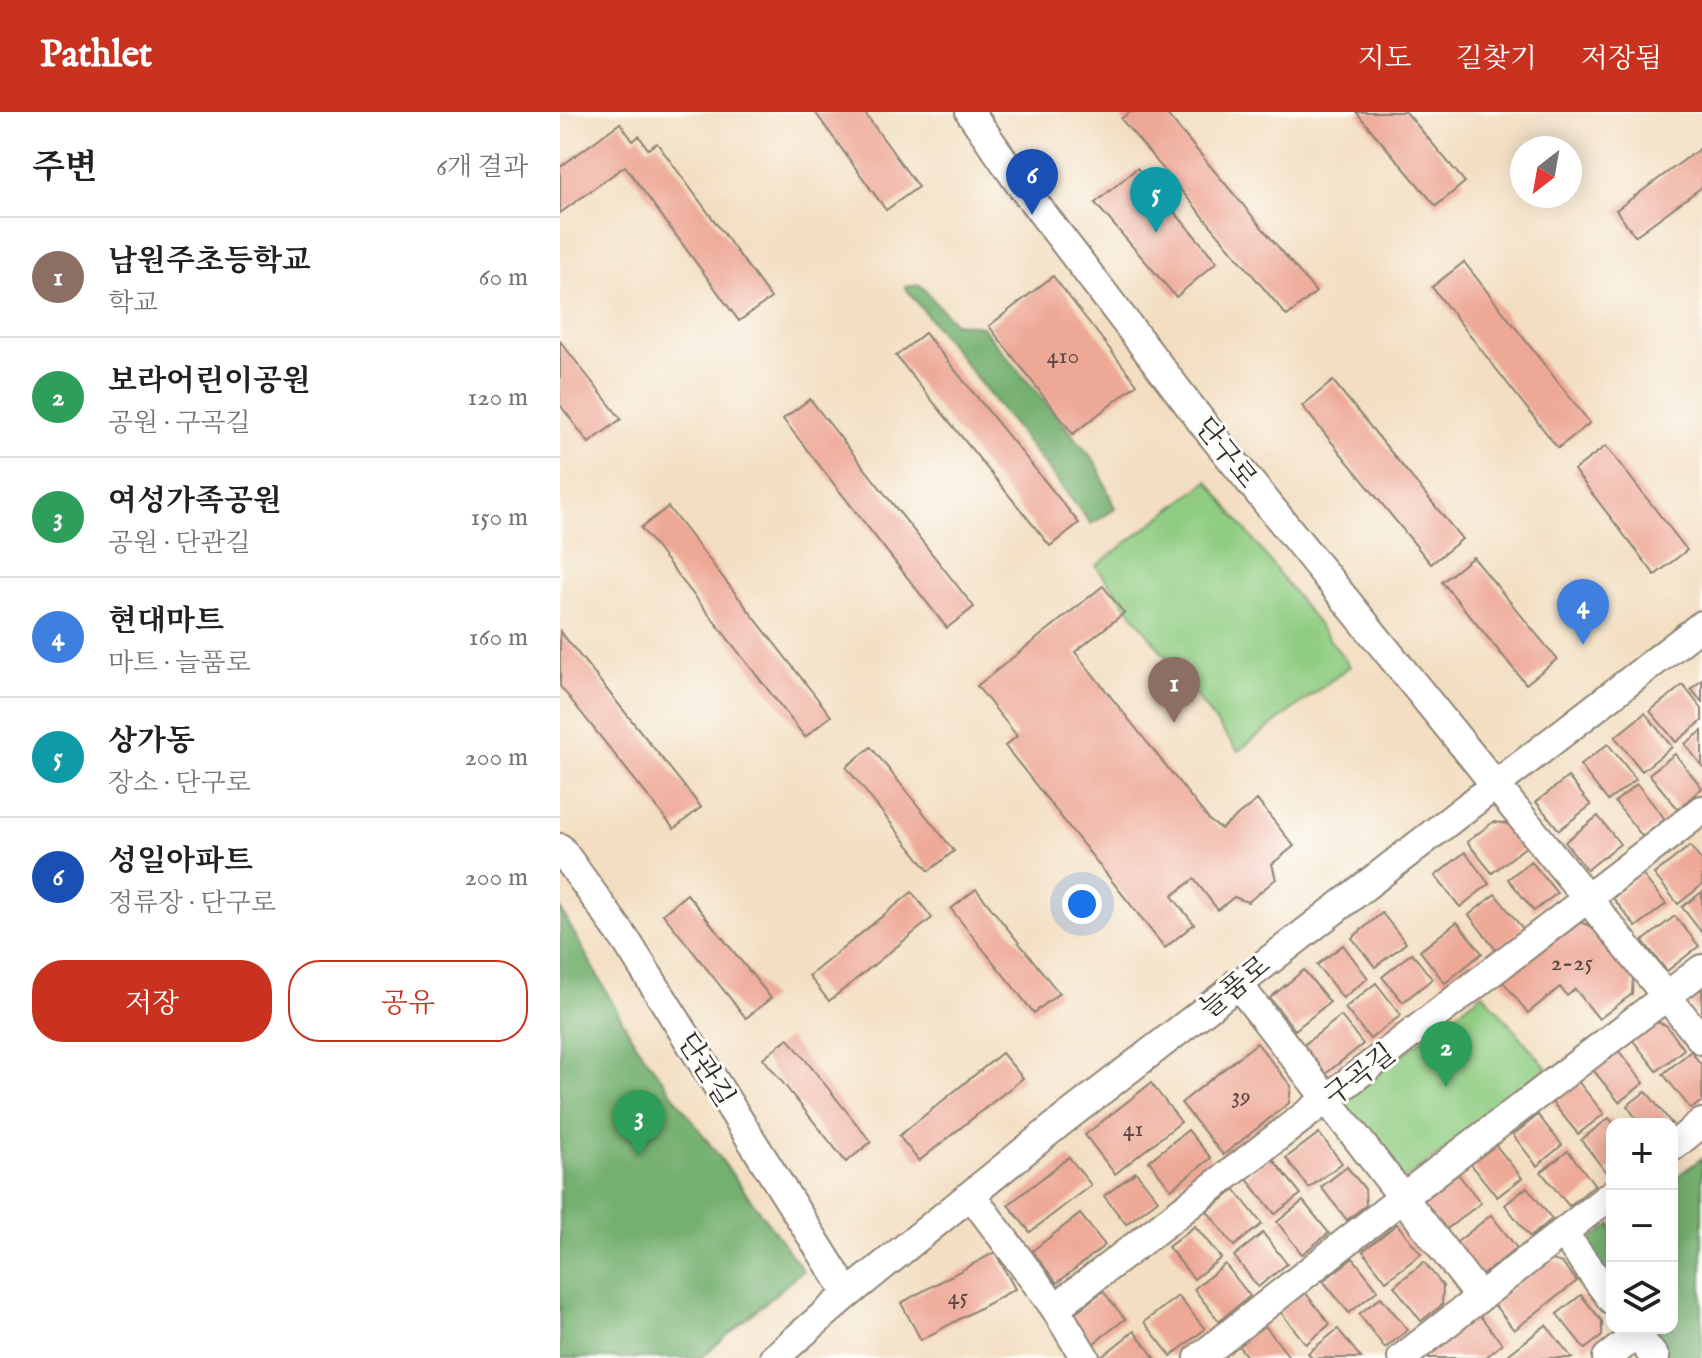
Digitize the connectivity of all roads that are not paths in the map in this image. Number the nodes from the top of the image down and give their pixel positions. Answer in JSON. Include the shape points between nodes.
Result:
{"nodes":[{"id":1,"x":970,"y":112,"type":"edge"},
{"id":2,"x":1702,"y":625,"type":"edge"},
{"id":3,"x":1497,"y":783,"type":"junction"},
{"id":4,"x":1702,"y":810,"type":"edge"},
{"id":5,"x":560,"y":848,"type":"edge"},
{"id":6,"x":1588,"y":896,"type":"junction"},
{"id":7,"x":1702,"y":969,"type":"edge"},
{"id":8,"x":1237,"y":983,"type":"junction"},
{"id":9,"x":1667,"y":995,"type":"junction"},
{"id":10,"x":1702,"y":1040,"type":"edge"},
{"id":11,"x":1327,"y":1099,"type":"junction"},
{"id":12,"x":1702,"y":1123,"type":"edge"},
{"id":13,"x":1678,"y":1142,"type":"edge"},
{"id":14,"x":971,"y":1195,"type":"junction"},
{"id":15,"x":1402,"y":1198,"type":"junction"},
{"id":16,"x":1606,"y":1199,"type":"edge"},
{"id":17,"x":1563,"y":1233,"type":"junction"},
{"id":18,"x":1606,"y":1292,"type":"edge"},
{"id":19,"x":848,"y":1294,"type":"junction"},
{"id":20,"x":1480,"y":1297,"type":"junction"},
{"id":21,"x":1055,"y":1308,"type":"junction"},
{"id":22,"x":1631,"y":1334,"type":"edge"},
{"id":23,"x":1636,"y":1334,"type":"edge"},
{"id":24,"x":774,"y":1358,"type":"edge"},
{"id":25,"x":1085,"y":1358,"type":"edge"},
{"id":26,"x":1199,"y":1358,"type":"edge"},
{"id":27,"x":1402,"y":1358,"type":"edge"},
{"id":28,"x":1607,"y":1358,"type":"edge"},
{"id":29,"x":1655,"y":1358,"type":"edge"}],
"edges":[{"from":1,"to":3,"type":"street","name":"단구로","via":[[1208,430]]},
{"from":2,"to":3,"type":"street","name":"늘품로"},
{"from":3,"to":6,"type":"street","name":"단구로"},
{"from":3,"to":8,"type":"street","name":"늘품로"},
{"from":4,"to":6,"type":"street","name":"구곡길"},
{"from":5,"to":19,"type":"street","name":"단관길","via":[[627,942]]},
{"from":6,"to":9,"type":"street","name":"단구로"},
{"from":6,"to":11,"type":"street","name":"구곡길"},
{"from":7,"to":9,"type":"street"},
{"from":8,"to":11,"type":"street"},
{"from":8,"to":14,"type":"street","name":"늘품로"},
{"from":9,"to":10,"type":"street","name":"단구로"},
{"from":9,"to":15,"type":"street"},
{"from":11,"to":15,"type":"street"},
{"from":11,"to":21,"type":"street","name":"구곡길"},
{"from":12,"to":13,"type":"street"},
{"from":14,"to":19,"type":"street","name":"늘품로"},
{"from":14,"to":21,"type":"street"},
{"from":15,"to":20,"type":"street"},
{"from":15,"to":26,"type":"street"},
{"from":16,"to":17,"type":"street"},
{"from":17,"to":18,"type":"street"},
{"from":17,"to":20,"type":"street"},
{"from":19,"to":24,"type":"street","name":"늘품로"},
{"from":20,"to":27,"type":"street"},
{"from":21,"to":25,"type":"street"},
{"from":22,"to":28,"type":"street"},
{"from":23,"to":29,"type":"street"}]}
